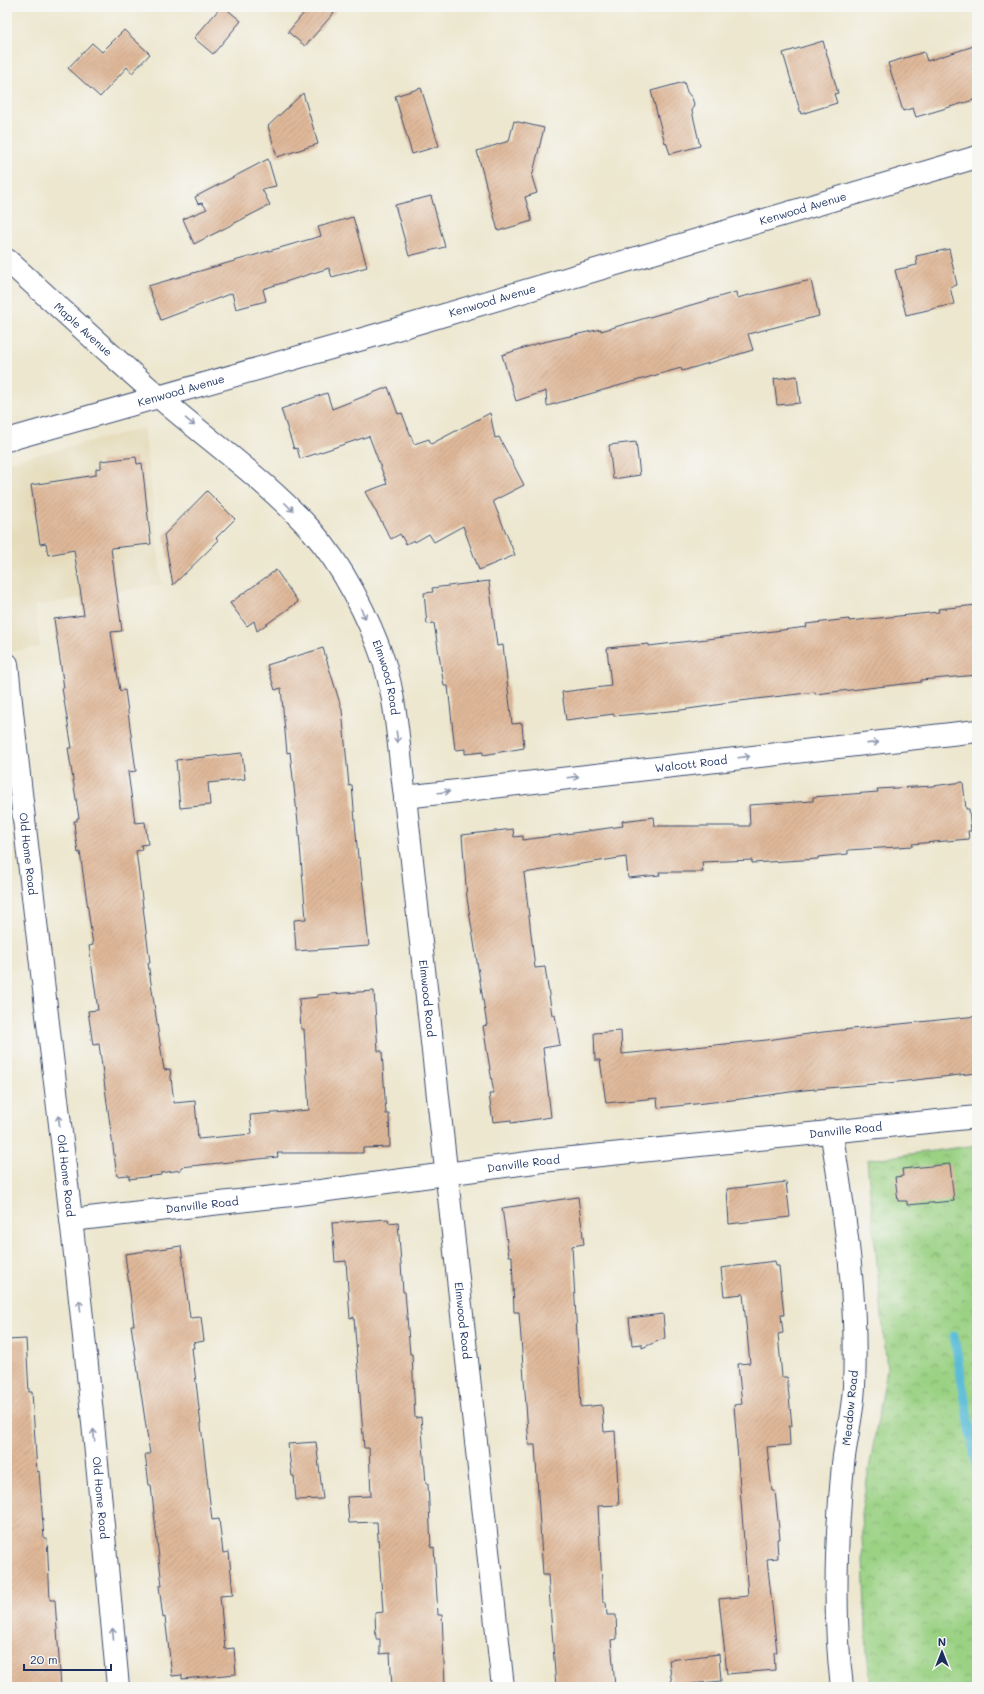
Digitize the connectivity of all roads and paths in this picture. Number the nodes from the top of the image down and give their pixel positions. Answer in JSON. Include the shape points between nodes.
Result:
{"nodes":[{"id":1,"x":977,"y":157,"type":"edge"},
{"id":2,"x":7,"y":260,"type":"edge"},
{"id":3,"x":160,"y":398,"type":"junction"},
{"id":4,"x":7,"y":440,"type":"edge"},
{"id":5,"x":7,"y":664,"type":"edge"},
{"id":6,"x":977,"y":731,"type":"edge"},
{"id":7,"x":405,"y":797,"type":"junction"},
{"id":8,"x":977,"y":1117,"type":"edge"},
{"id":9,"x":831,"y":1130,"type":"junction"},
{"id":10,"x":445,"y":1174,"type":"junction"},
{"id":11,"x":71,"y":1220,"type":"junction"},
{"id":12,"x":118,"y":1687,"type":"edge"},
{"id":13,"x":503,"y":1687,"type":"edge"},
{"id":14,"x":842,"y":1687,"type":"edge"}],
"edges":[{"from":1,"to":3,"type":"street","name":"Kenwood Avenue"},
{"from":2,"to":3,"type":"street","name":"Maple Avenue"},
{"from":3,"to":4,"type":"street","name":"Kenwood Avenue"},
{"from":3,"to":7,"type":"street","name":"Elmwood Road","one_way":true,"via":[[278,496],[331,555],[368,624],[384,663],[391,691]]},
{"from":11,"to":5,"type":"street","name":"Old Home Road","one_way":true},
{"from":7,"to":6,"type":"street","name":"Walcott Road","one_way":true},
{"from":7,"to":10,"type":"street","name":"Elmwood Road"},
{"from":8,"to":9,"type":"street","name":"Danville Road"},
{"from":9,"to":10,"type":"street","name":"Danville Road"},
{"from":9,"to":14,"type":"street","name":"Meadow Road","via":[[848,1232],[854,1337],[854,1387],[843,1464],[838,1565],[837,1626]]},
{"from":10,"to":11,"type":"street","name":"Danville Road","via":[[291,1195]]},
{"from":10,"to":13,"type":"street","name":"Elmwood Road"},
{"from":12,"to":11,"type":"street","name":"Old Home Road","one_way":true}]}
